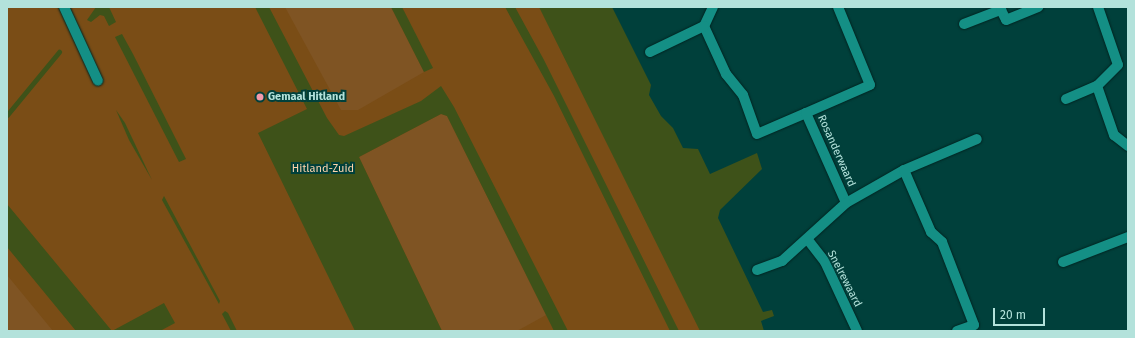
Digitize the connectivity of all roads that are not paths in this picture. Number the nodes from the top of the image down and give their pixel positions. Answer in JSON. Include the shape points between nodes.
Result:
{"nodes":[{"id":1,"x":64,"y":7,"type":"edge"},
{"id":2,"x":712,"y":7,"type":"edge"},
{"id":3,"x":838,"y":7,"type":"edge"},
{"id":4,"x":1038,"y":7,"type":"edge"},
{"id":5,"x":1098,"y":7,"type":"edge"},
{"id":6,"x":964,"y":24,"type":"dead end"},
{"id":7,"x":704,"y":26,"type":"junction"},
{"id":8,"x":650,"y":52,"type":"dead end"},
{"id":9,"x":98,"y":81,"type":"dead end"},
{"id":10,"x":1097,"y":86,"type":"junction"},
{"id":11,"x":1066,"y":99,"type":"dead end"},
{"id":12,"x":806,"y":113,"type":"junction"},
{"id":13,"x":977,"y":139,"type":"dead end"},
{"id":14,"x":1128,"y":146,"type":"edge"},
{"id":15,"x":904,"y":170,"type":"junction"},
{"id":16,"x":846,"y":204,"type":"junction"},
{"id":17,"x":1128,"y":237,"type":"edge"},
{"id":18,"x":808,"y":240,"type":"junction"},
{"id":19,"x":1063,"y":262,"type":"dead end"},
{"id":20,"x":757,"y":270,"type":"dead end"},
{"id":21,"x":857,"y":331,"type":"edge"},
{"id":22,"x":958,"y":331,"type":"edge"}],
"edges":[{"from":1,"to":9,"type":"street"},
{"from":2,"to":7,"type":"street"},
{"from":3,"to":12,"type":"street","name":"Rosanderwaard","via":[[870,85]]},
{"from":4,"to":6,"type":"street","via":[[1006,20],[1001,10]]},
{"from":5,"to":10,"type":"street","via":[[1118,65]]},
{"from":7,"to":8,"type":"street"},
{"from":7,"to":12,"type":"street","name":"Rosanderwaard","via":[[726,74],[743,95],[757,134]]},
{"from":10,"to":11,"type":"street"},
{"from":10,"to":14,"type":"street","via":[[1114,135]]},
{"from":12,"to":16,"type":"street","name":"Rosanderwaard"},
{"from":13,"to":15,"type":"street","name":"Rosanderwaard"},
{"from":15,"to":16,"type":"street","name":"Rosanderwaard"},
{"from":15,"to":22,"type":"street","via":[[931,232],[942,242],[974,325]]},
{"from":16,"to":18,"type":"street"},
{"from":17,"to":19,"type":"street"},
{"from":18,"to":20,"type":"street","via":[[782,261]]},
{"from":18,"to":21,"type":"street","name":"Snelrewaard","via":[[825,262]]}]}
